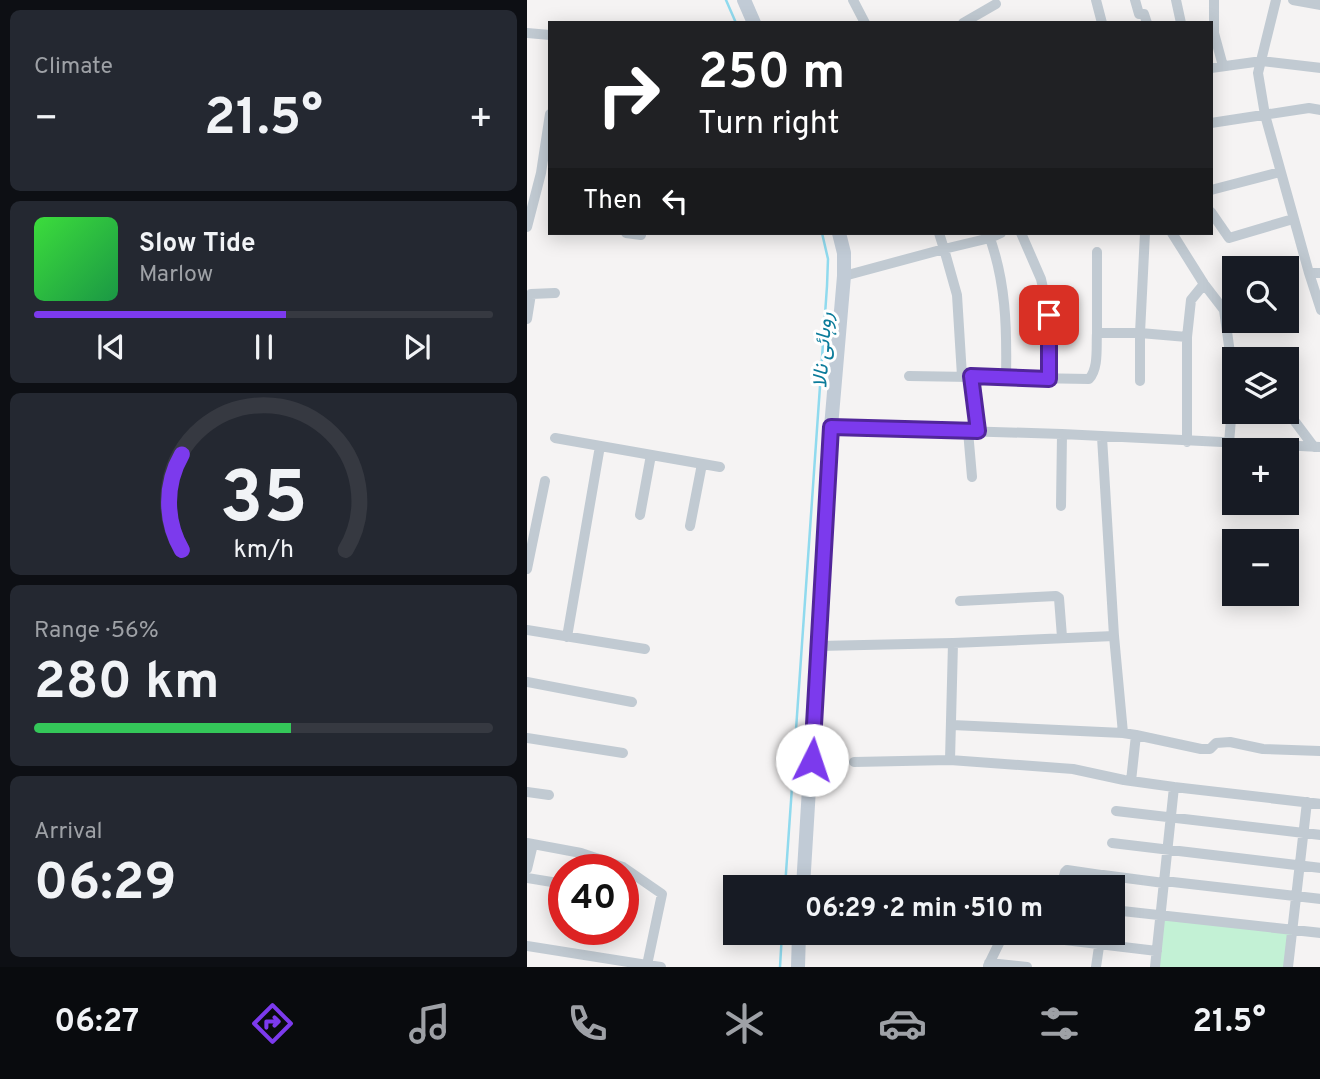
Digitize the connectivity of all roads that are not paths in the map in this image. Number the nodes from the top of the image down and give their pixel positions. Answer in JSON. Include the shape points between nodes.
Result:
{"nodes":[{"id":1,"x":745,"y":0,"type":"edge"},
{"id":2,"x":853,"y":0,"type":"edge"},
{"id":3,"x":1096,"y":0,"type":"edge"},
{"id":4,"x":1135,"y":0,"type":"edge"},
{"id":5,"x":1176,"y":0,"type":"edge"},
{"id":6,"x":1214,"y":0,"type":"edge"},
{"id":7,"x":1276,"y":0,"type":"edge"},
{"id":8,"x":1293,"y":0,"type":"edge"},
{"id":9,"x":996,"y":4,"type":"dead end"},
{"id":10,"x":1320,"y":5,"type":"edge"},
{"id":11,"x":753,"y":21,"type":"edge"},
{"id":12,"x":862,"y":21,"type":"edge"},
{"id":13,"x":966,"y":21,"type":"edge"},
{"id":14,"x":1101,"y":21,"type":"edge"},
{"id":15,"x":1146,"y":21,"type":"edge"},
{"id":16,"x":1181,"y":21,"type":"edge"},
{"id":17,"x":527,"y":33,"type":"edge"},
{"id":18,"x":548,"y":35,"type":"edge"},
{"id":19,"x":1262,"y":61,"type":"junction"},
{"id":20,"x":1223,"y":66,"type":"junction"},
{"id":21,"x":1213,"y":68,"type":"edge"},
{"id":22,"x":1320,"y":68,"type":"edge"},
{"id":23,"x":1320,"y":110,"type":"edge"},
{"id":24,"x":1265,"y":115,"type":"junction"},
{"id":25,"x":1213,"y":123,"type":"edge"},
{"id":26,"x":548,"y":127,"type":"edge"},
{"id":27,"x":1280,"y":172,"type":"junction"},
{"id":28,"x":1213,"y":189,"type":"edge"},
{"id":29,"x":1213,"y":215,"type":"edge"},
{"id":30,"x":1293,"y":219,"type":"junction"},
{"id":31,"x":527,"y":226,"type":"edge"},
{"id":32,"x":840,"y":235,"type":"edge"},
{"id":33,"x":940,"y":235,"type":"edge"},
{"id":34,"x":988,"y":235,"type":"edge"},
{"id":35,"x":1022,"y":235,"type":"edge"},
{"id":36,"x":1145,"y":235,"type":"edge"},
{"id":37,"x":1173,"y":235,"type":"edge"},
{"id":38,"x":944,"y":249,"type":"junction"},
{"id":39,"x":1097,"y":252,"type":"dead end"},
{"id":40,"x":1315,"y":273,"type":"edge"},
{"id":41,"x":844,"y":276,"type":"junction"},
{"id":42,"x":1204,"y":284,"type":"junction"},
{"id":43,"x":555,"y":293,"type":"dead end"},
{"id":44,"x":1320,"y":310,"type":"edge"},
{"id":45,"x":527,"y":319,"type":"edge"},
{"id":46,"x":1097,"y":333,"type":"junction"},
{"id":47,"x":1140,"y":333,"type":"junction"},
{"id":48,"x":1187,"y":337,"type":"junction"},
{"id":49,"x":1229,"y":347,"type":"edge"},
{"id":50,"x":909,"y":376,"type":"dead end"},
{"id":51,"x":966,"y":376,"type":"junction"},
{"id":52,"x":1006,"y":377,"type":"junction"},
{"id":53,"x":1049,"y":379,"type":"junction"},
{"id":54,"x":1139,"y":381,"type":"dead end"},
{"id":55,"x":1298,"y":424,"type":"edge"},
{"id":56,"x":831,"y":427,"type":"junction"},
{"id":57,"x":973,"y":431,"type":"junction"},
{"id":58,"x":1062,"y":434,"type":"junction"},
{"id":59,"x":1102,"y":437,"type":"junction"},
{"id":60,"x":555,"y":438,"type":"dead end"},
{"id":61,"x":1187,"y":442,"type":"junction"},
{"id":62,"x":1222,"y":443,"type":"edge"},
{"id":63,"x":600,"y":446,"type":"junction"},
{"id":64,"x":1299,"y":446,"type":"edge"},
{"id":65,"x":1317,"y":447,"type":"edge"},
{"id":66,"x":651,"y":455,"type":"junction"},
{"id":67,"x":702,"y":464,"type":"junction"},
{"id":68,"x":720,"y":467,"type":"dead end"},
{"id":69,"x":971,"y":477,"type":"dead end"},
{"id":70,"x":545,"y":481,"type":"dead end"},
{"id":71,"x":1061,"y":506,"type":"dead end"},
{"id":72,"x":640,"y":514,"type":"dead end"},
{"id":73,"x":690,"y":526,"type":"dead end"},
{"id":74,"x":527,"y":564,"type":"edge"},
{"id":75,"x":960,"y":601,"type":"dead end"},
{"id":76,"x":527,"y":630,"type":"edge"},
{"id":77,"x":567,"y":636,"type":"junction"},
{"id":78,"x":1114,"y":636,"type":"junction"},
{"id":79,"x":1062,"y":637,"type":"junction"},
{"id":80,"x":952,"y":643,"type":"junction"},
{"id":81,"x":819,"y":646,"type":"junction"},
{"id":82,"x":645,"y":649,"type":"dead end"},
{"id":83,"x":527,"y":682,"type":"edge"},
{"id":84,"x":632,"y":702,"type":"dead end"},
{"id":85,"x":952,"y":726,"type":"junction"},
{"id":86,"x":1123,"y":733,"type":"junction"},
{"id":87,"x":1135,"y":735,"type":"junction"},
{"id":88,"x":527,"y":738,"type":"edge"},
{"id":89,"x":1320,"y":751,"type":"edge"},
{"id":90,"x":623,"y":754,"type":"dead end"},
{"id":91,"x":950,"y":760,"type":"junction"},
{"id":92,"x":854,"y":761,"type":"dead end"},
{"id":93,"x":1131,"y":781,"type":"junction"},
{"id":94,"x":1174,"y":787,"type":"junction"},
{"id":95,"x":527,"y":792,"type":"edge"},
{"id":96,"x":549,"y":795,"type":"dead end"},
{"id":97,"x":1307,"y":802,"type":"junction"},
{"id":98,"x":1320,"y":804,"type":"edge"},
{"id":99,"x":1116,"y":811,"type":"dead end"},
{"id":100,"x":1171,"y":819,"type":"junction"},
{"id":101,"x":1303,"y":833,"type":"junction"},
{"id":102,"x":1320,"y":835,"type":"edge"},
{"id":103,"x":1111,"y":843,"type":"dead end"},
{"id":104,"x":530,"y":844,"type":"edge"},
{"id":105,"x":1167,"y":851,"type":"junction"},
{"id":106,"x":1299,"y":866,"type":"junction"},
{"id":107,"x":1320,"y":868,"type":"edge"},
{"id":108,"x":527,"y":869,"type":"edge"},
{"id":109,"x":804,"y":875,"type":"edge"},
{"id":110,"x":1065,"y":875,"type":"edge"},
{"id":111,"x":1097,"y":875,"type":"edge"},
{"id":112,"x":527,"y":878,"type":"edge"},
{"id":113,"x":1125,"y":878,"type":"edge"},
{"id":114,"x":548,"y":881,"type":"edge"},
{"id":115,"x":1164,"y":882,"type":"junction"},
{"id":116,"x":1296,"y":896,"type":"junction"},
{"id":117,"x":1320,"y":899,"type":"edge"},
{"id":118,"x":1125,"y":911,"type":"edge"},
{"id":119,"x":1160,"y":915,"type":"junction"},
{"id":120,"x":1292,"y":930,"type":"junction"},
{"id":121,"x":1320,"y":933,"type":"edge"},
{"id":122,"x":1125,"y":944,"type":"edge"},
{"id":123,"x":799,"y":945,"type":"edge"},
{"id":124,"x":999,"y":945,"type":"edge"},
{"id":125,"x":1100,"y":945,"type":"edge"},
{"id":126,"x":527,"y":946,"type":"edge"},
{"id":127,"x":1157,"y":951,"type":"junction"},
{"id":128,"x":988,"y":965,"type":"edge"},
{"id":129,"x":647,"y":966,"type":"edge"},
{"id":130,"x":1288,"y":966,"type":"edge"},
{"id":131,"x":661,"y":967,"type":"edge"},
{"id":132,"x":798,"y":967,"type":"edge"},
{"id":133,"x":1027,"y":967,"type":"edge"},
{"id":134,"x":1096,"y":967,"type":"edge"},
{"id":135,"x":1155,"y":967,"type":"edge"},
{"id":136,"x":1299,"y":967,"type":"edge"}],
"edges":[{"from":1,"to":11,"type":"street"},
{"from":2,"to":12,"type":"street"},
{"from":3,"to":14,"type":"street"},
{"from":4,"to":15,"type":"street"},
{"from":5,"to":16,"type":"street"},
{"from":6,"to":20,"type":"street","via":[[1214,33]]},
{"from":7,"to":19,"type":"street"},
{"from":8,"to":10,"type":"street"},
{"from":9,"to":13,"type":"street"},
{"from":17,"to":18,"type":"street"},
{"from":19,"to":20,"type":"street"},
{"from":19,"to":22,"type":"street"},
{"from":19,"to":24,"type":"street","via":[[1258,73]]},
{"from":20,"to":21,"type":"street"},
{"from":23,"to":24,"type":"street"},
{"from":24,"to":25,"type":"street"},
{"from":24,"to":27,"type":"street"},
{"from":26,"to":31,"type":"street"},
{"from":27,"to":28,"type":"street"},
{"from":27,"to":30,"type":"street"},
{"from":29,"to":30,"type":"street","via":[[1229,238]]},
{"from":30,"to":40,"type":"street"},
{"from":32,"to":41,"type":"street"},
{"from":33,"to":38,"type":"street"},
{"from":34,"to":38,"type":"street"},
{"from":34,"to":52,"type":"street","via":[[1003,290]]},
{"from":35,"to":53,"type":"street","via":[[1041,279],[1049,315]]},
{"from":36,"to":47,"type":"street"},
{"from":37,"to":42,"type":"street"},
{"from":38,"to":41,"type":"street"},
{"from":38,"to":51,"type":"street","via":[[957,295]]},
{"from":39,"to":46,"type":"street"},
{"from":40,"to":44,"type":"street"},
{"from":41,"to":56,"type":"street"},
{"from":42,"to":48,"type":"street","via":[[1191,300]]},
{"from":42,"to":49,"type":"street","via":[[1224,310]]},
{"from":43,"to":45,"type":"street","via":[[531,294]]},
{"from":46,"to":47,"type":"street"},
{"from":46,"to":53,"type":"street","via":[[1089,379]]},
{"from":47,"to":48,"type":"street"},
{"from":47,"to":54,"type":"street"},
{"from":48,"to":61,"type":"street"},
{"from":50,"to":51,"type":"street"},
{"from":51,"to":52,"type":"street"},
{"from":51,"to":57,"type":"street"},
{"from":52,"to":53,"type":"street"},
{"from":55,"to":65,"type":"street"},
{"from":56,"to":57,"type":"street"},
{"from":56,"to":81,"type":"street"},
{"from":57,"to":58,"type":"street"},
{"from":57,"to":69,"type":"street"},
{"from":58,"to":59,"type":"street"},
{"from":58,"to":71,"type":"street"},
{"from":59,"to":61,"type":"street"},
{"from":59,"to":78,"type":"street"},
{"from":60,"to":63,"type":"street"},
{"from":61,"to":62,"type":"street"},
{"from":63,"to":66,"type":"street"},
{"from":63,"to":77,"type":"street"},
{"from":64,"to":65,"type":"street"},
{"from":66,"to":67,"type":"street"},
{"from":66,"to":72,"type":"street"},
{"from":67,"to":68,"type":"street"},
{"from":67,"to":73,"type":"street"},
{"from":70,"to":74,"type":"street"},
{"from":75,"to":79,"type":"street","via":[[1056,596]]},
{"from":76,"to":77,"type":"street"},
{"from":77,"to":82,"type":"street"},
{"from":78,"to":79,"type":"street"},
{"from":78,"to":86,"type":"street"},
{"from":79,"to":80,"type":"street"},
{"from":80,"to":81,"type":"street"},
{"from":80,"to":85,"type":"street"},
{"from":81,"to":109,"type":"street"},
{"from":83,"to":84,"type":"street"},
{"from":85,"to":86,"type":"street"},
{"from":85,"to":91,"type":"street"},
{"from":86,"to":87,"type":"street"},
{"from":87,"to":89,"type":"street","via":[[1201,749],[1230,742],[1263,749]]},
{"from":87,"to":93,"type":"street"},
{"from":88,"to":90,"type":"street"},
{"from":91,"to":92,"type":"street"},
{"from":91,"to":93,"type":"street","via":[[1073,769]]},
{"from":93,"to":94,"type":"street"},
{"from":94,"to":97,"type":"street"},
{"from":94,"to":100,"type":"street"},
{"from":95,"to":96,"type":"street"},
{"from":97,"to":98,"type":"street"},
{"from":97,"to":101,"type":"street"},
{"from":99,"to":100,"type":"street"},
{"from":100,"to":101,"type":"street"},
{"from":100,"to":105,"type":"street"},
{"from":101,"to":102,"type":"street"},
{"from":101,"to":106,"type":"street"},
{"from":103,"to":105,"type":"street"},
{"from":104,"to":108,"type":"street"},
{"from":104,"to":129,"type":"street","via":[[581,853],[623,867],[662,894]]},
{"from":105,"to":106,"type":"street"},
{"from":105,"to":115,"type":"street"},
{"from":106,"to":107,"type":"street"},
{"from":106,"to":116,"type":"street"},
{"from":110,"to":111,"type":"street","via":[[1066,870]]},
{"from":112,"to":114,"type":"street"},
{"from":113,"to":115,"type":"street"},
{"from":115,"to":116,"type":"street"},
{"from":115,"to":119,"type":"street"},
{"from":116,"to":117,"type":"street"},
{"from":116,"to":120,"type":"street"},
{"from":118,"to":119,"type":"street"},
{"from":119,"to":120,"type":"street"},
{"from":119,"to":127,"type":"street"},
{"from":120,"to":121,"type":"street"},
{"from":120,"to":130,"type":"street"},
{"from":122,"to":127,"type":"street"},
{"from":123,"to":132,"type":"street"},
{"from":124,"to":128,"type":"street"},
{"from":125,"to":134,"type":"street"},
{"from":126,"to":129,"type":"street"},
{"from":127,"to":135,"type":"street"},
{"from":128,"to":133,"type":"street"},
{"from":129,"to":131,"type":"street"},
{"from":130,"to":136,"type":"street"}]}
